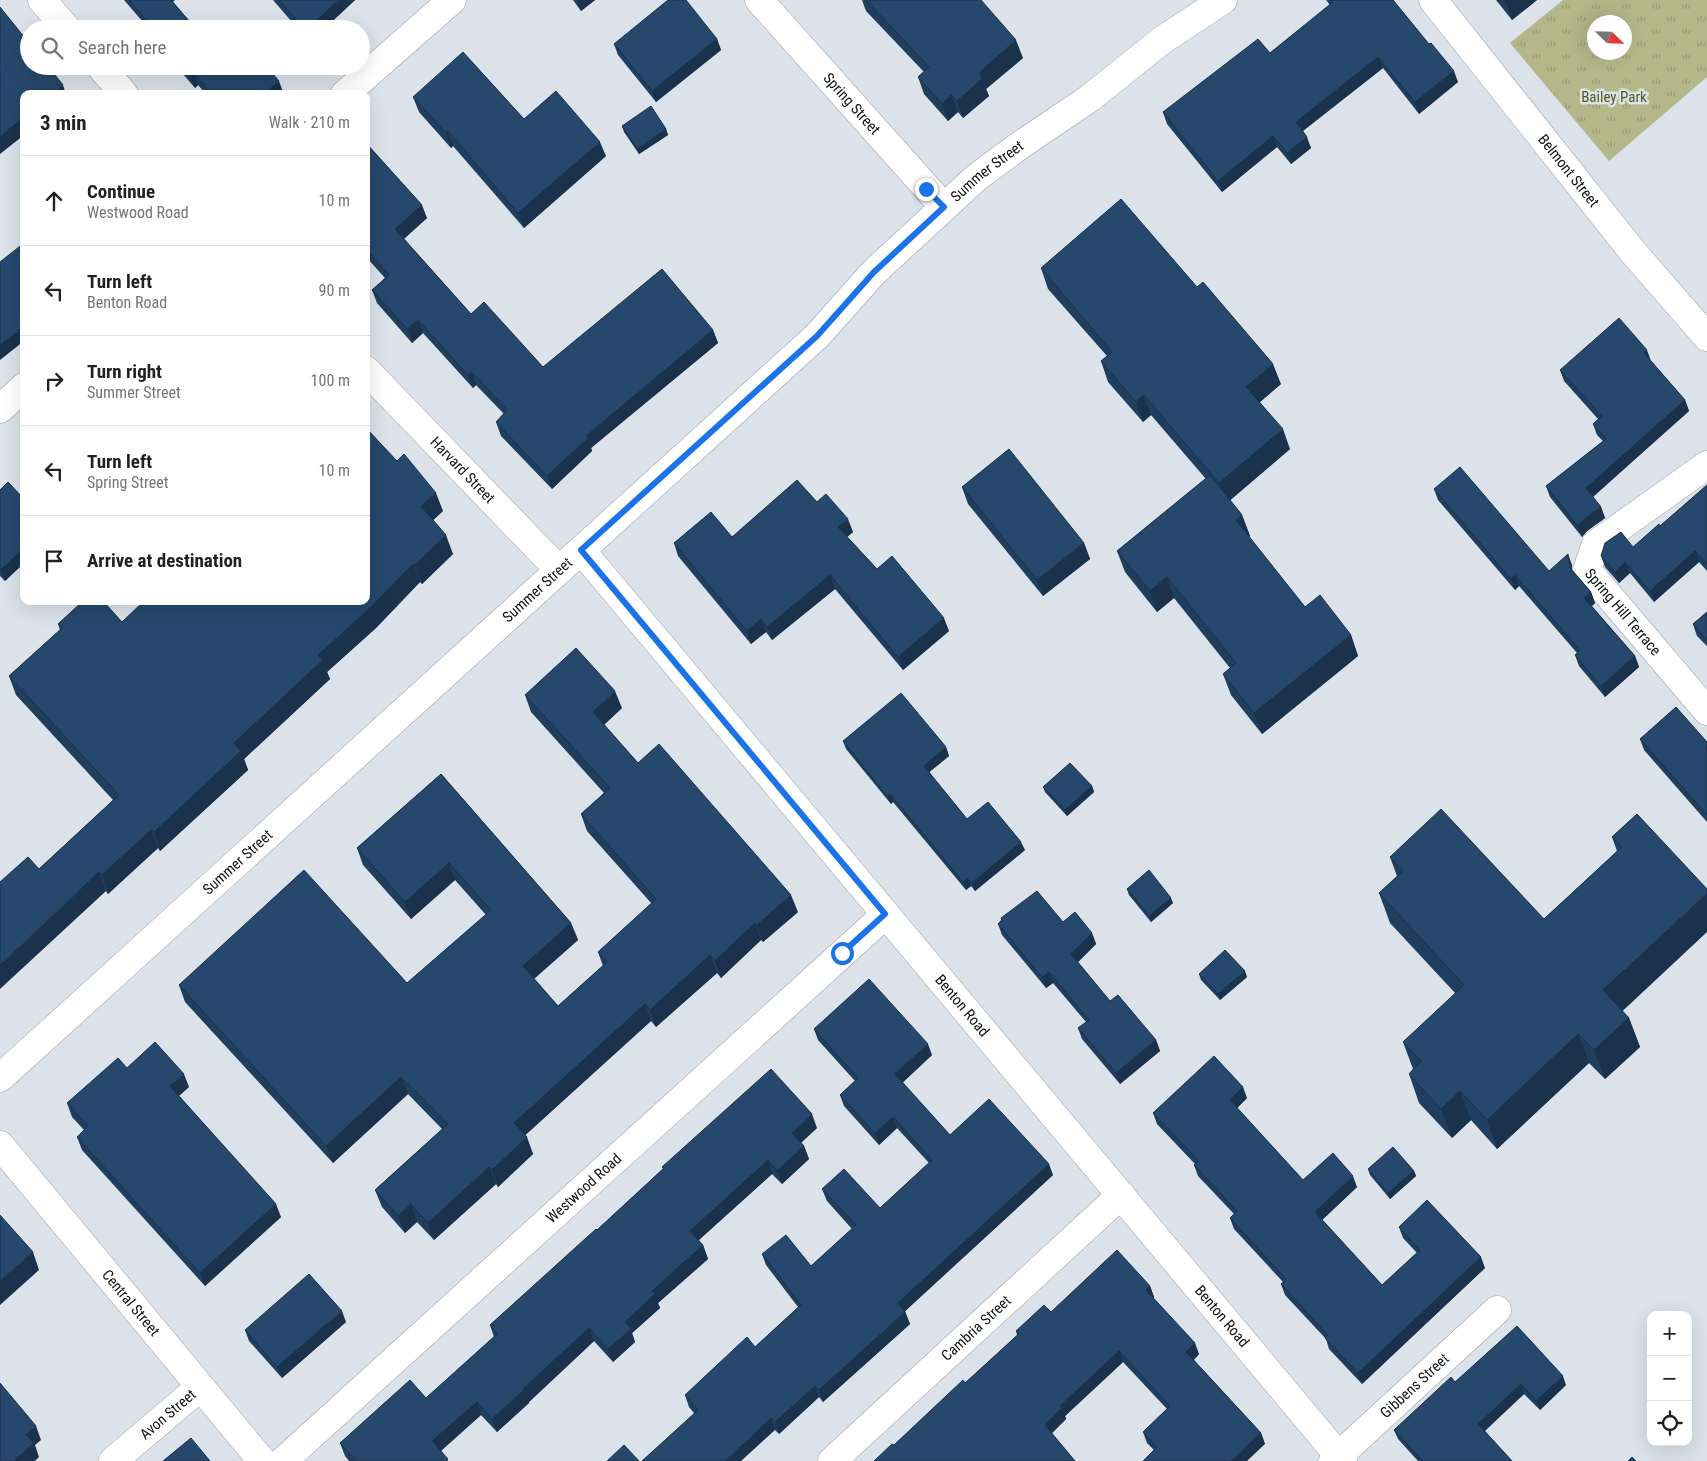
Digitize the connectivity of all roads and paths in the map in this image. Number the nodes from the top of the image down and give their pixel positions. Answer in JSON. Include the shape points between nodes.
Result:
{"nodes":[{"id":1,"x":42,"y":0,"type":"edge"},
{"id":2,"x":452,"y":0,"type":"edge"},
{"id":3,"x":759,"y":0,"type":"edge"},
{"id":4,"x":1223,"y":0,"type":"edge"},
{"id":5,"x":1433,"y":0,"type":"edge"},
{"id":6,"x":59,"y":20,"type":"edge"},
{"id":7,"x":370,"y":72,"type":"edge"},
{"id":8,"x":108,"y":75,"type":"edge"},
{"id":9,"x":367,"y":75,"type":"edge"},
{"id":10,"x":121,"y":90,"type":"edge"},
{"id":11,"x":350,"y":90,"type":"edge"},
{"id":12,"x":944,"y":207,"type":"junction"},
{"id":13,"x":1707,"y":336,"type":"edge"},
{"id":14,"x":370,"y":374,"type":"edge"},
{"id":15,"x":20,"y":390,"type":"edge"},
{"id":16,"x":0,"y":409,"type":"edge"},
{"id":17,"x":1707,"y":465,"type":"edge"},
{"id":18,"x":581,"y":550,"type":"junction"},
{"id":19,"x":559,"y":570,"type":"junction"},
{"id":20,"x":1707,"y":711,"type":"edge"},
{"id":21,"x":885,"y":914,"type":"junction"},
{"id":22,"x":0,"y":1078,"type":"edge"},
{"id":23,"x":0,"y":1145,"type":"edge"},
{"id":24,"x":1121,"y":1195,"type":"junction"},
{"id":25,"x":1497,"y":1310,"type":"dead end"},
{"id":26,"x":200,"y":1387,"type":"junction"},
{"id":27,"x":1338,"y":1459,"type":"edge"},
{"id":28,"x":113,"y":1461,"type":"edge"},
{"id":29,"x":262,"y":1461,"type":"edge"},
{"id":30,"x":283,"y":1461,"type":"edge"},
{"id":31,"x":832,"y":1461,"type":"edge"}],
"edges":[{"from":1,"to":6,"type":"street"},
{"from":2,"to":7,"type":"street"},
{"from":3,"to":12,"type":"street","name":"Spring Street"},
{"from":4,"to":12,"type":"street","name":"Summer Street","via":[[1161,41],[1090,98],[989,168]]},
{"from":5,"to":13,"type":"street","name":"Belmont Street","via":[[1633,252]]},
{"from":8,"to":10,"type":"street"},
{"from":9,"to":11,"type":"street"},
{"from":12,"to":18,"type":"street","name":"Summer Street","via":[[874,272],[817,336]]},
{"from":14,"to":19,"type":"street","name":"Harvard Street"},
{"from":15,"to":16,"type":"street"},
{"from":17,"to":20,"type":"street","name":"Spring Hill Terrace","via":[[1596,544],[1587,570]]},
{"from":18,"to":19,"type":"street","name":"Summer Street"},
{"from":18,"to":21,"type":"street","name":"Benton Road"},
{"from":19,"to":22,"type":"street","name":"Summer Street"},
{"from":21,"to":24,"type":"street","name":"Benton Road"},
{"from":21,"to":30,"type":"street","name":"Westwood Road"},
{"from":23,"to":26,"type":"street","name":"Central Street"},
{"from":24,"to":27,"type":"street","name":"Benton Road"},
{"from":24,"to":31,"type":"street","name":"Cambria Street"},
{"from":25,"to":27,"type":"street","name":"Gibbens Street"},
{"from":26,"to":28,"type":"street","name":"Avon Street"},
{"from":26,"to":29,"type":"street","name":"Central Street"}]}
